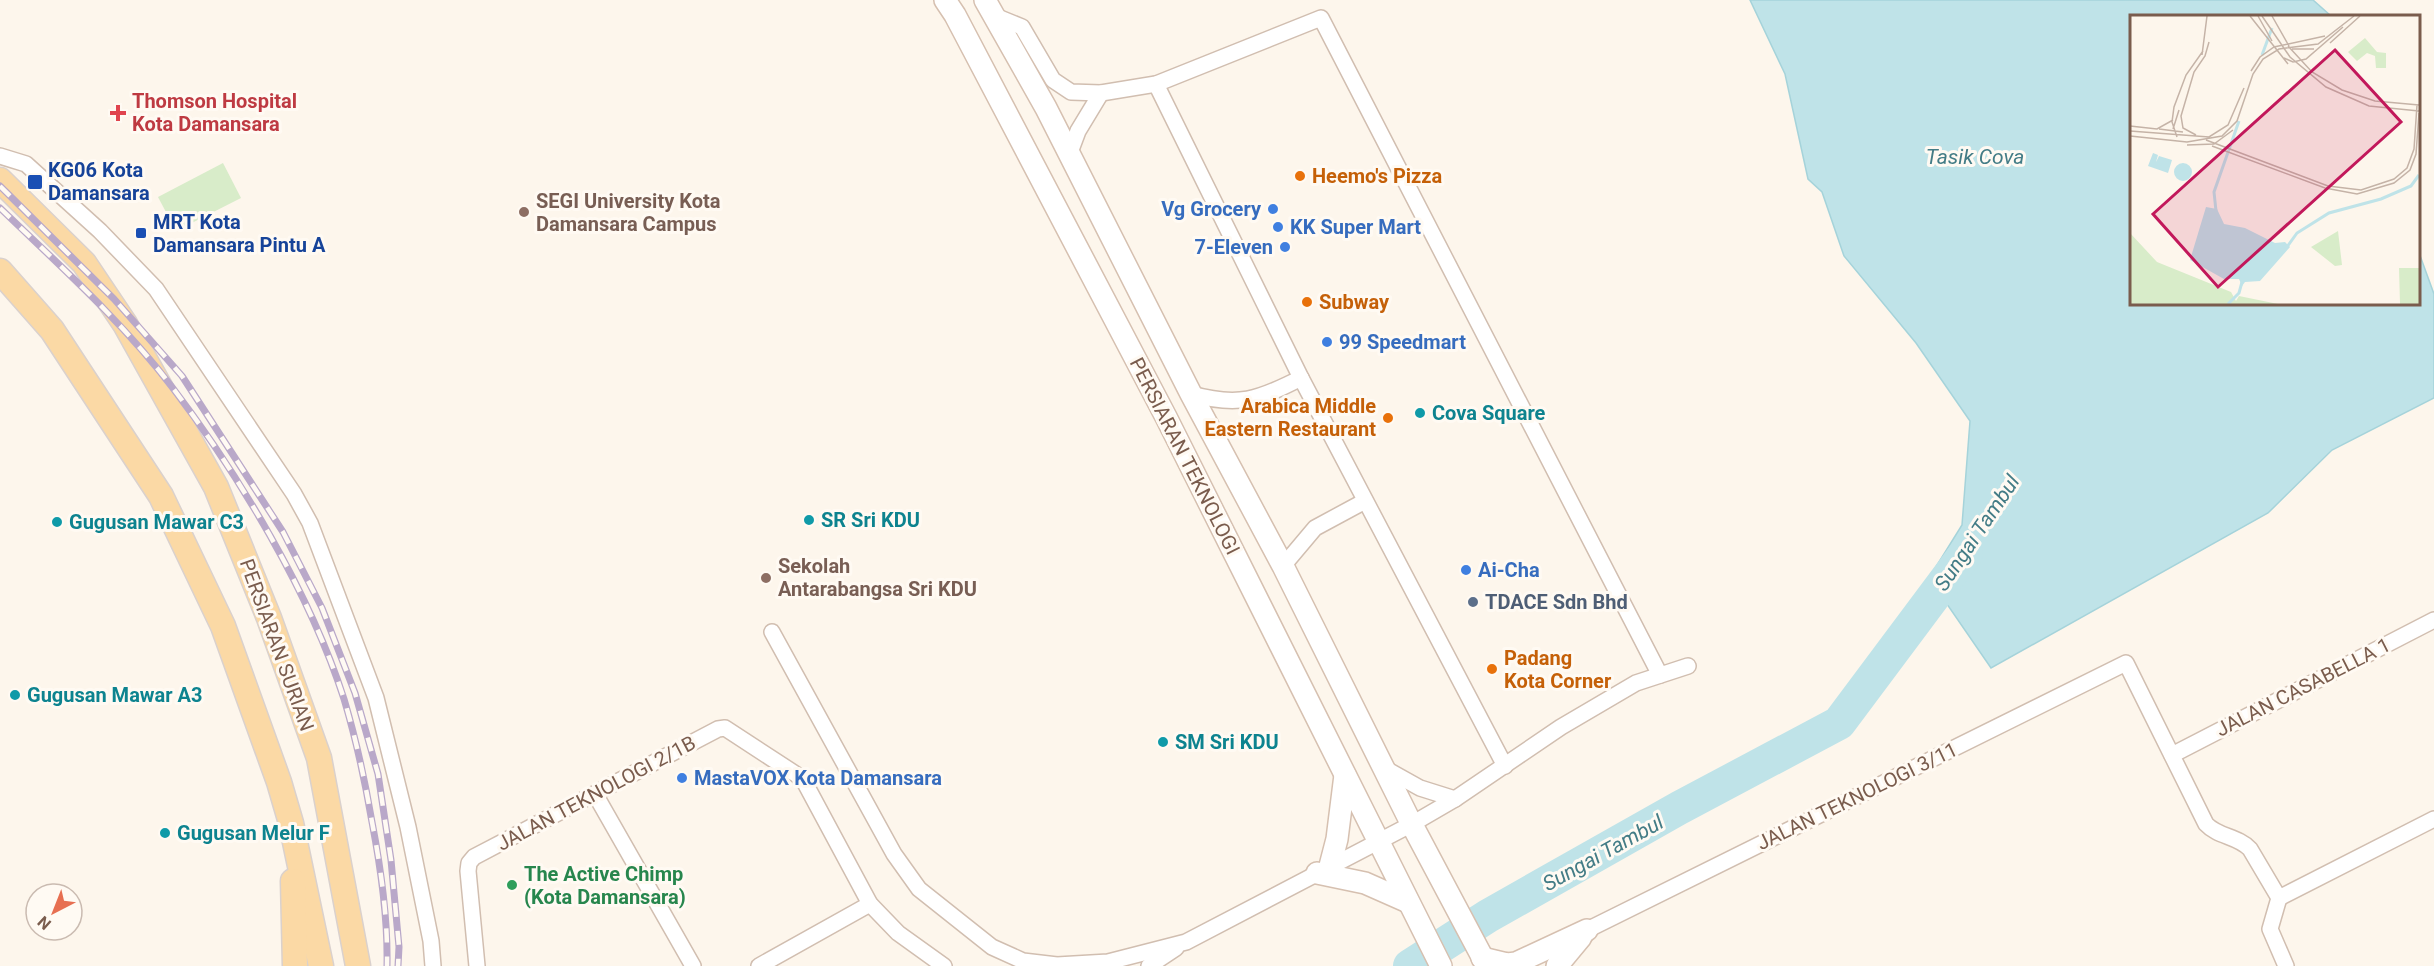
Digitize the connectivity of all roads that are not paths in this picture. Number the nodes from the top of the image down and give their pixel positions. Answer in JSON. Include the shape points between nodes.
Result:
{"nodes":[{"id":1,"x":945,"y":0,"type":"edge"},
{"id":2,"x":990,"y":8,"type":"edge"},
{"id":3,"x":1156,"y":84,"type":"junction"},
{"id":4,"x":1101,"y":93,"type":"junction"},
{"id":5,"x":1070,"y":155,"type":"junction"},
{"id":6,"x":0,"y":156,"type":"edge"},
{"id":7,"x":0,"y":180,"type":"edge"},
{"id":8,"x":0,"y":271,"type":"edge"},
{"id":9,"x":1301,"y":378,"type":"junction"},
{"id":10,"x":1191,"y":394,"type":"junction"},
{"id":11,"x":1365,"y":501,"type":"junction"},
{"id":12,"x":1283,"y":566,"type":"junction"},
{"id":13,"x":2434,"y":620,"type":"edge"},
{"id":14,"x":772,"y":632,"type":"dead end"},
{"id":15,"x":1688,"y":666,"type":"dead end"},
{"id":16,"x":1660,"y":675,"type":"junction"},
{"id":17,"x":2172,"y":755,"type":"junction"},
{"id":18,"x":1505,"y":766,"type":"junction"},
{"id":19,"x":1383,"y":768,"type":"junction"},
{"id":20,"x":1345,"y":775,"type":"junction"},
{"id":21,"x":595,"y":794,"type":"junction"},
{"id":22,"x":1455,"y":799,"type":"junction"},
{"id":23,"x":2434,"y":819,"type":"edge"},
{"id":24,"x":291,"y":823,"type":"junction"},
{"id":25,"x":1412,"y":824,"type":"junction"},
{"id":26,"x":1378,"y":842,"type":"junction"},
{"id":27,"x":1323,"y":869,"type":"junction"},
{"id":28,"x":2278,"y":898,"type":"junction"},
{"id":29,"x":870,"y":904,"type":"junction"},
{"id":30,"x":1412,"y":909,"type":"junction"},
{"id":31,"x":1587,"y":930,"type":"junction"},
{"id":32,"x":1186,"y":942,"type":"junction"},
{"id":33,"x":1482,"y":958,"type":"edge"},
{"id":34,"x":295,"y":966,"type":"edge"},
{"id":35,"x":321,"y":966,"type":"edge"},
{"id":36,"x":358,"y":966,"type":"edge"},
{"id":37,"x":434,"y":966,"type":"edge"},
{"id":38,"x":477,"y":966,"type":"edge"},
{"id":39,"x":693,"y":966,"type":"edge"},
{"id":40,"x":759,"y":966,"type":"edge"},
{"id":41,"x":944,"y":966,"type":"edge"},
{"id":42,"x":1149,"y":966,"type":"edge"},
{"id":43,"x":1441,"y":966,"type":"edge"},
{"id":44,"x":1557,"y":966,"type":"edge"},
{"id":45,"x":2286,"y":966,"type":"edge"}],
"edges":[{"from":1,"to":20,"type":"street","name":"PERSIARAN TEKNOLOGI","via":[[1166,417]]},
{"from":2,"to":4,"type":"street","via":[[1022,27],[1053,80],[1071,92]]},
{"from":2,"to":5,"type":"street","name":"PERSIARAN TEKNOLOGI"},
{"from":3,"to":4,"type":"street"},
{"from":3,"to":9,"type":"street"},
{"from":3,"to":16,"type":"street","via":[[1321,18]]},
{"from":4,"to":5,"type":"street","via":[[1078,131]]},
{"from":5,"to":10,"type":"street","name":"PERSIARAN TEKNOLOGI"},
{"from":6,"to":37,"type":"street","via":[[26,164],[156,289],[310,523],[376,698],[408,827]]},
{"from":7,"to":36,"type":"main road","name":"PERSIARAN SURIAN","via":[[84,263],[125,324],[216,487],[269,618],[319,758]]},
{"from":8,"to":24,"type":"main road","via":[[52,330],[161,496],[223,626]]},
{"from":9,"to":10,"type":"street","via":[[1251,400],[1228,402]]},
{"from":9,"to":11,"type":"street"},
{"from":10,"to":12,"type":"street","name":"PERSIARAN TEKNOLOGI"},
{"from":11,"to":12,"type":"street","via":[[1316,528]]},
{"from":11,"to":18,"type":"street"},
{"from":12,"to":19,"type":"street","name":"PERSIARAN TEKNOLOGI"},
{"from":13,"to":17,"type":"street","name":"JALAN CASABELLA 1"},
{"from":14,"to":32,"type":"street","via":[[894,854],[919,889],[967,929],[992,947],[1023,961],[1057,965],[1108,962]]},
{"from":15,"to":16,"type":"street"},
{"from":16,"to":18,"type":"street","via":[[1636,682]]},
{"from":17,"to":28,"type":"street","via":[[2206,824],[2246,844]]},
{"from":17,"to":31,"type":"street","name":"JALAN TEKNOLOGI 3/11","via":[[2126,663]]},
{"from":18,"to":22,"type":"street"},
{"from":19,"to":22,"type":"street","via":[[1420,788]]},
{"from":19,"to":25,"type":"street","name":"PERSIARAN TEKNOLOGI"},
{"from":20,"to":26,"type":"street","name":"PERSIARAN TEKNOLOGI"},
{"from":20,"to":27,"type":"street","via":[[1337,839]]},
{"from":21,"to":29,"type":"street","name":"JALAN TEKNOLOGI 2/1B","via":[[725,728],[805,783]]},
{"from":21,"to":38,"type":"street","name":"JALAN TEKNOLOGI 2/1B","via":[[469,863]]},
{"from":21,"to":39,"type":"street"},
{"from":22,"to":25,"type":"street"},
{"from":23,"to":28,"type":"street"},
{"from":24,"to":34,"type":"main road"},
{"from":24,"to":35,"type":"main road"},
{"from":25,"to":26,"type":"street"},
{"from":25,"to":33,"type":"street","name":"PERSIARAN TEKNOLOGI"},
{"from":26,"to":27,"type":"street"},
{"from":26,"to":30,"type":"street","name":"PERSIARAN TEKNOLOGI"},
{"from":27,"to":30,"type":"street","via":[[1365,883]]},
{"from":27,"to":32,"type":"street"},
{"from":28,"to":45,"type":"street","via":[[2270,929]]},
{"from":29,"to":40,"type":"street"},
{"from":29,"to":41,"type":"street","via":[[898,933]]},
{"from":30,"to":43,"type":"street","name":"PERSIARAN TEKNOLOGI"},
{"from":31,"to":33,"type":"street","via":[[1516,963]]},
{"from":31,"to":44,"type":"street"},
{"from":32,"to":42,"type":"street"}]}
